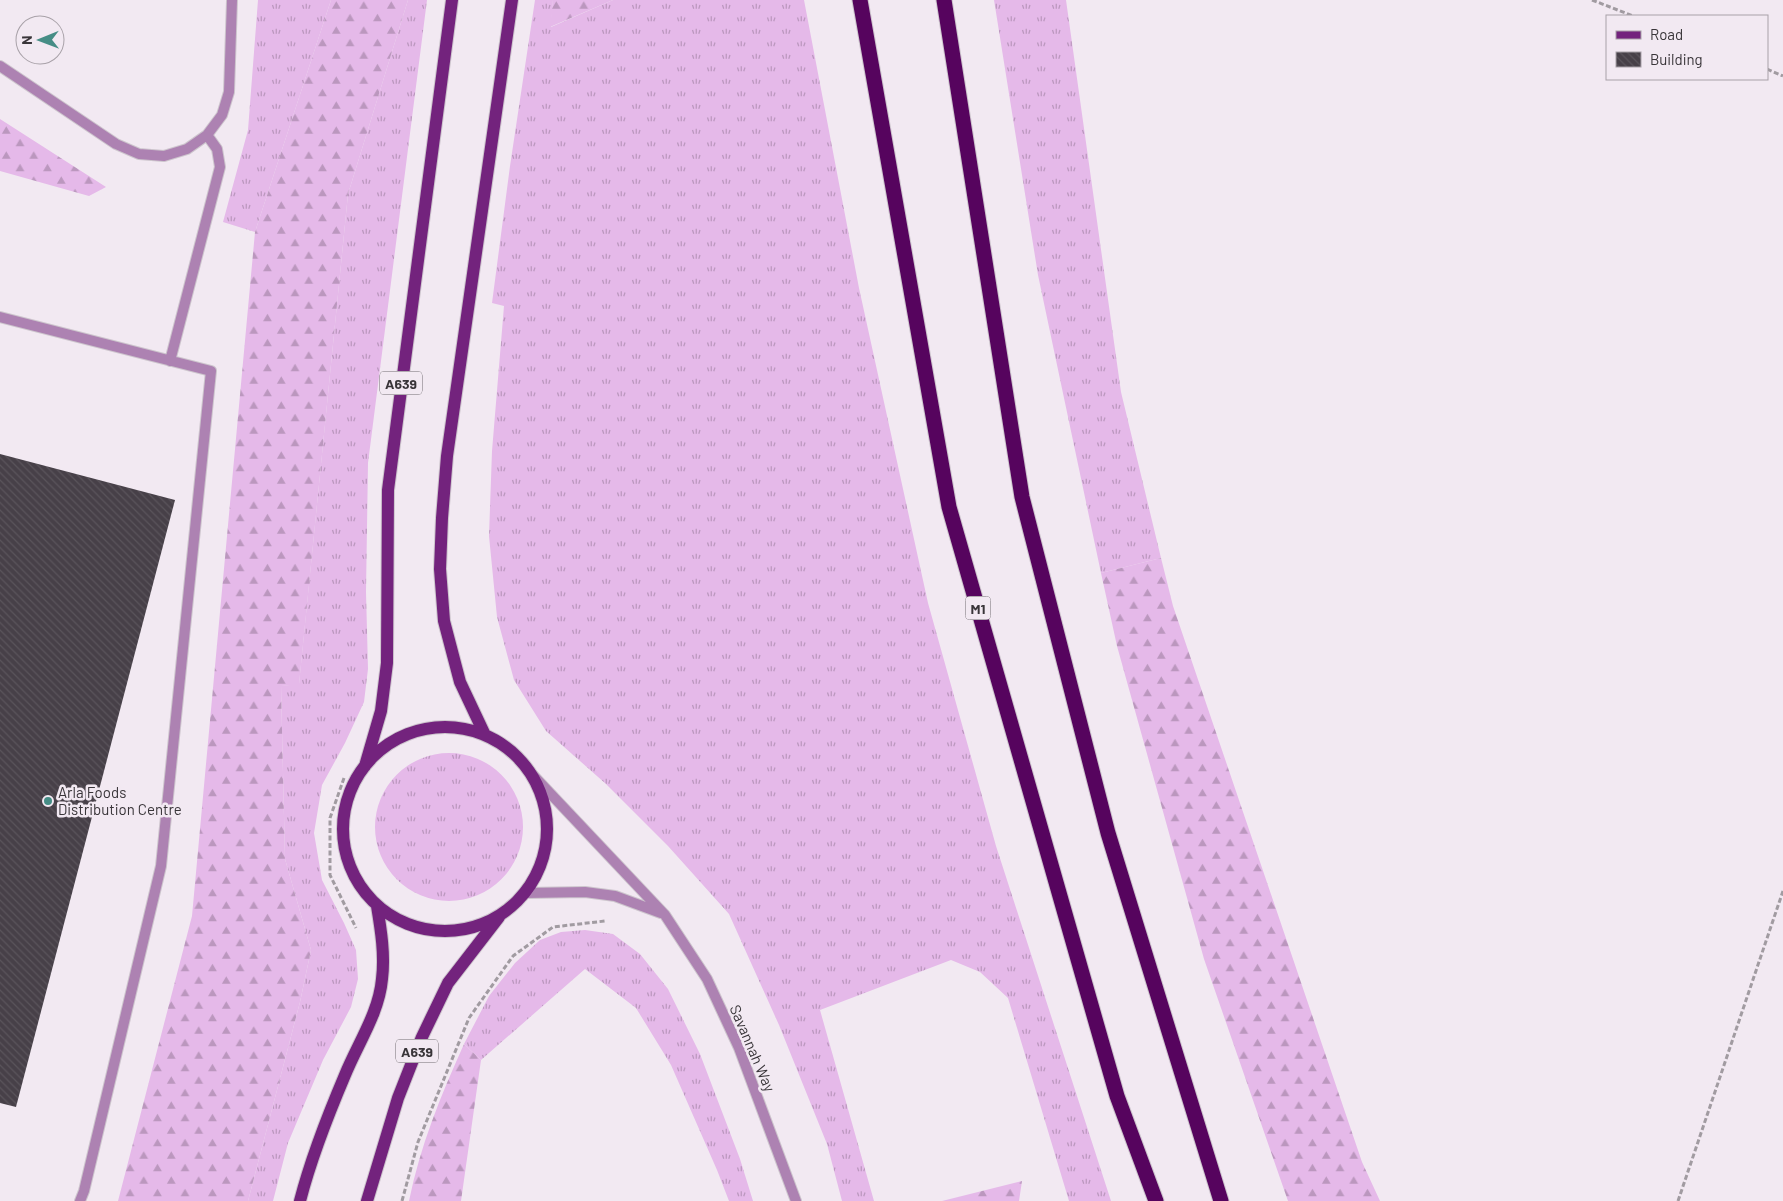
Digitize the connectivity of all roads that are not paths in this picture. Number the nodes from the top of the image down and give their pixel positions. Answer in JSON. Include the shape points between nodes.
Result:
{"nodes":[{"id":1,"x":232,"y":0,"type":"edge"},
{"id":2,"x":452,"y":0,"type":"edge"},
{"id":3,"x":512,"y":0,"type":"edge"},
{"id":4,"x":860,"y":0,"type":"edge"},
{"id":5,"x":944,"y":0,"type":"edge"},
{"id":6,"x":0,"y":66,"type":"edge"},
{"id":7,"x":207,"y":135,"type":"junction"},
{"id":8,"x":0,"y":317,"type":"edge"},
{"id":9,"x":170,"y":361,"type":"junction"},
{"id":10,"x":485,"y":735,"type":"junction"},
{"id":11,"x":365,"y":766,"type":"junction"},
{"id":12,"x":530,"y":772,"type":"junction"},
{"id":13,"x":526,"y":893,"type":"junction"},
{"id":14,"x":377,"y":906,"type":"junction"},
{"id":15,"x":665,"y":915,"type":"junction"},
{"id":16,"x":499,"y":917,"type":"junction"},
{"id":17,"x":80,"y":1201,"type":"edge"},
{"id":18,"x":300,"y":1201,"type":"edge"},
{"id":19,"x":367,"y":1201,"type":"edge"},
{"id":20,"x":796,"y":1201,"type":"edge"},
{"id":21,"x":1156,"y":1201,"type":"edge"},
{"id":22,"x":1221,"y":1201,"type":"edge"}],
"edges":[{"from":1,"to":7,"type":"street","via":[[229,92],[222,115]]},
{"from":2,"to":11,"type":"main road","number":"A639","via":[[388,490],[385,682],[381,711]]},
{"from":3,"to":10,"type":"main road","via":[[447,456],[440,569],[444,621],[460,682]]},
{"from":4,"to":21,"type":"highway","number":"M1","via":[[949,507],[1117,1096]]},
{"from":5,"to":22,"type":"highway","via":[[1022,497],[1108,832]]},
{"from":6,"to":7,"type":"street","via":[[116,144],[139,154],[164,156],[179,152]]},
{"from":7,"to":9,"type":"street","via":[[217,149],[220,167]]},
{"from":8,"to":9,"type":"street"},
{"from":9,"to":17,"type":"street","via":[[211,371],[161,866]]},
{"from":10,"to":11,"type":"main road","via":[[460,728],[433,728],[407,734],[384,748]]},
{"from":10,"to":12,"type":"main road","via":[[510,750]]},
{"from":11,"to":14,"type":"main road","via":[[350,793],[343,823],[346,854],[358,883]]},
{"from":12,"to":13,"type":"main road","via":[[543,798],[548,827],[543,862]]},
{"from":12,"to":15,"type":"street","name":"Savannah Way"},
{"from":13,"to":15,"type":"street","via":[[585,892],[615,896]]},
{"from":13,"to":16,"type":"main road"},
{"from":14,"to":16,"type":"main road","via":[[415,928],[459,931]]},
{"from":14,"to":18,"type":"main road","via":[[383,946],[382,980],[374,1013],[345,1075]]},
{"from":15,"to":20,"type":"street","name":"Savannah Way","via":[[707,979],[739,1048]]},
{"from":16,"to":19,"type":"main road","number":"A639","via":[[448,983],[422,1037],[398,1098]]}]}
